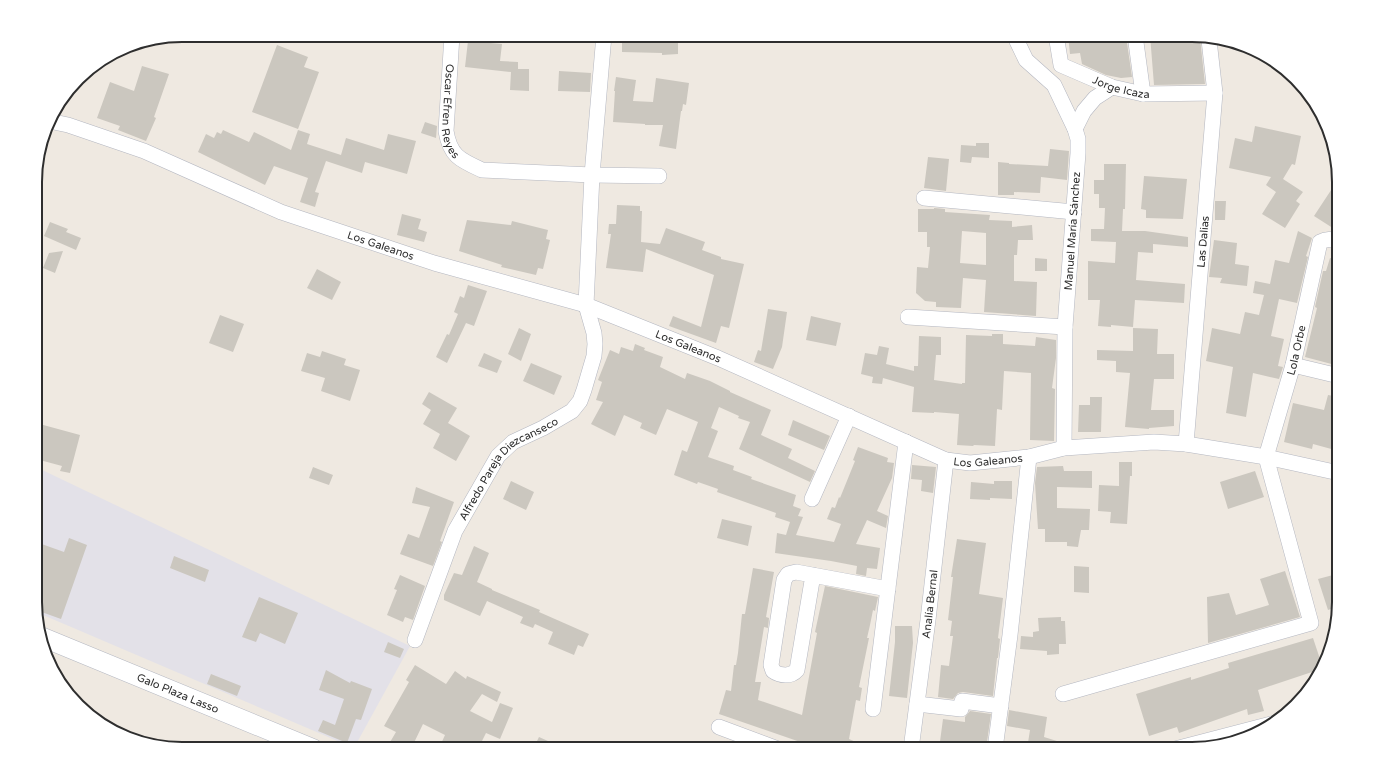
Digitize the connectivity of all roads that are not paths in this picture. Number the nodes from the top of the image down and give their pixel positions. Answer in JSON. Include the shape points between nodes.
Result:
{"nodes":[{"id":1,"x":452,"y":42,"type":"edge"},
{"id":2,"x":603,"y":42,"type":"edge"},
{"id":3,"x":1017,"y":42,"type":"edge"},
{"id":4,"x":1057,"y":42,"type":"edge"},
{"id":5,"x":1136,"y":42,"type":"edge"},
{"id":6,"x":1209,"y":43,"type":"edge"},
{"id":7,"x":1061,"y":65,"type":"junction"},
{"id":8,"x":1054,"y":85,"type":"junction"},
{"id":9,"x":1112,"y":87,"type":"junction"},
{"id":10,"x":1215,"y":93,"type":"junction"},
{"id":11,"x":1143,"y":94,"type":"junction"},
{"id":12,"x":55,"y":122,"type":"edge"},
{"id":13,"x":1075,"y":129,"type":"junction"},
{"id":14,"x":592,"y":174,"type":"junction"},
{"id":15,"x":659,"y":176,"type":"dead end"},
{"id":16,"x":924,"y":198,"type":"dead end"},
{"id":17,"x":1074,"y":212,"type":"junction"},
{"id":18,"x":1332,"y":240,"type":"edge"},
{"id":19,"x":586,"y":305,"type":"junction"},
{"id":20,"x":908,"y":317,"type":"dead end"},
{"id":21,"x":1065,"y":327,"type":"junction"},
{"id":22,"x":1293,"y":365,"type":"junction"},
{"id":23,"x":1332,"y":374,"type":"edge"},
{"id":24,"x":849,"y":416,"type":"junction"},
{"id":25,"x":906,"y":442,"type":"junction"},
{"id":26,"x":1186,"y":444,"type":"junction"},
{"id":27,"x":1064,"y":448,"type":"junction"},
{"id":28,"x":1029,"y":457,"type":"junction"},
{"id":29,"x":1266,"y":457,"type":"junction"},
{"id":30,"x":946,"y":460,"type":"junction"},
{"id":31,"x":1332,"y":471,"type":"edge"},
{"id":32,"x":812,"y":499,"type":"dead end"},
{"id":33,"x":813,"y":575,"type":"junction"},
{"id":34,"x":888,"y":589,"type":"junction"},
{"id":35,"x":47,"y":639,"type":"edge"},
{"id":36,"x":415,"y":640,"type":"dead end"},
{"id":37,"x":1063,"y":694,"type":"dead end"},
{"id":38,"x":917,"y":704,"type":"junction"},
{"id":39,"x":1001,"y":706,"type":"junction"},
{"id":40,"x":873,"y":709,"type":"dead end"},
{"id":41,"x":719,"y":727,"type":"dead end"},
{"id":42,"x":1251,"y":729,"type":"edge"},
{"id":43,"x":297,"y":742,"type":"edge"},
{"id":44,"x":759,"y":742,"type":"edge"},
{"id":45,"x":912,"y":742,"type":"edge"},
{"id":46,"x":996,"y":742,"type":"edge"},
{"id":47,"x":1204,"y":742,"type":"edge"}],
"edges":[{"from":1,"to":14,"type":"street","name":"Oscar Efren Reyes","via":[[446,131],[448,145],[457,157],[482,170]]},
{"from":2,"to":14,"type":"street","name":"Alfredo Pareja Diezcanseco"},
{"from":3,"to":8,"type":"street","name":"Manuel María Sánchez","via":[[1026,60]]},
{"from":4,"to":7,"type":"street"},
{"from":5,"to":11,"type":"street"},
{"from":6,"to":10,"type":"street","name":"Las Dalias"},
{"from":7,"to":8,"type":"street","via":[[1061,74]]},
{"from":7,"to":9,"type":"street","name":"Jorge Icaza"},
{"from":8,"to":13,"type":"street","name":"Manuel María Sánchez"},
{"from":9,"to":11,"type":"street","name":"Jorge Icaza"},
{"from":9,"to":13,"type":"street","via":[[1095,98],[1084,111]]},
{"from":10,"to":11,"type":"street","name":"Jorge Icaza"},
{"from":10,"to":26,"type":"street","name":"Las Dalias"},
{"from":12,"to":19,"type":"street","name":"Los Galeanos","via":[[144,151],[280,212],[434,263]]},
{"from":13,"to":17,"type":"street","name":"Manuel María Sánchez","via":[[1078,153]]},
{"from":14,"to":15,"type":"street"},
{"from":14,"to":19,"type":"street","name":"Alfredo Pareja Diezcanseco"},
{"from":16,"to":17,"type":"street"},
{"from":17,"to":21,"type":"street","name":"Manuel María Sánchez"},
{"from":18,"to":22,"type":"street","name":"Lola Orbe","via":[[1325,239],[1320,242]]},
{"from":19,"to":24,"type":"street","name":"Los Galeanos","via":[[718,358]]},
{"from":19,"to":36,"type":"street","name":"Alfredo Pareja Diezcanseco","via":[[595,344],[594,356],[580,401],[572,411],[513,442],[498,456],[455,531]]},
{"from":20,"to":21,"type":"street"},
{"from":21,"to":27,"type":"street","name":"Manuel María Sánchez"},
{"from":22,"to":23,"type":"street"},
{"from":22,"to":29,"type":"street","name":"Lola Orbe"},
{"from":24,"to":25,"type":"street","name":"Los Galeanos"},
{"from":24,"to":32,"type":"street"},
{"from":25,"to":30,"type":"street","name":"Los Galeanos"},
{"from":25,"to":34,"type":"street"},
{"from":26,"to":27,"type":"street","name":"Los Galeanos","via":[[1154,442]]},
{"from":26,"to":29,"type":"street","name":"Los Galeanos"},
{"from":27,"to":28,"type":"street","name":"Los Galeanos"},
{"from":28,"to":30,"type":"street","name":"Los Galeanos","via":[[970,463]]},
{"from":28,"to":39,"type":"street"},
{"from":29,"to":31,"type":"street","name":"Los Galeanos"},
{"from":29,"to":37,"type":"street","via":[[1311,623]]},
{"from":30,"to":38,"type":"street","name":"Analía Bernal"},
{"from":33,"to":33,"type":"street","via":[[798,670],[789,675],[776,673],[771,664],[784,580],[788,574],[796,572]]},
{"from":33,"to":34,"type":"street"},
{"from":34,"to":40,"type":"street"},
{"from":35,"to":43,"type":"street","name":"Galo Plaza Lasso"},
{"from":38,"to":39,"type":"street","via":[[961,709],[962,701]]},
{"from":38,"to":45,"type":"street","name":"Analía Bernal"},
{"from":39,"to":46,"type":"street"},
{"from":41,"to":44,"type":"street"},
{"from":42,"to":47,"type":"street"}]}
